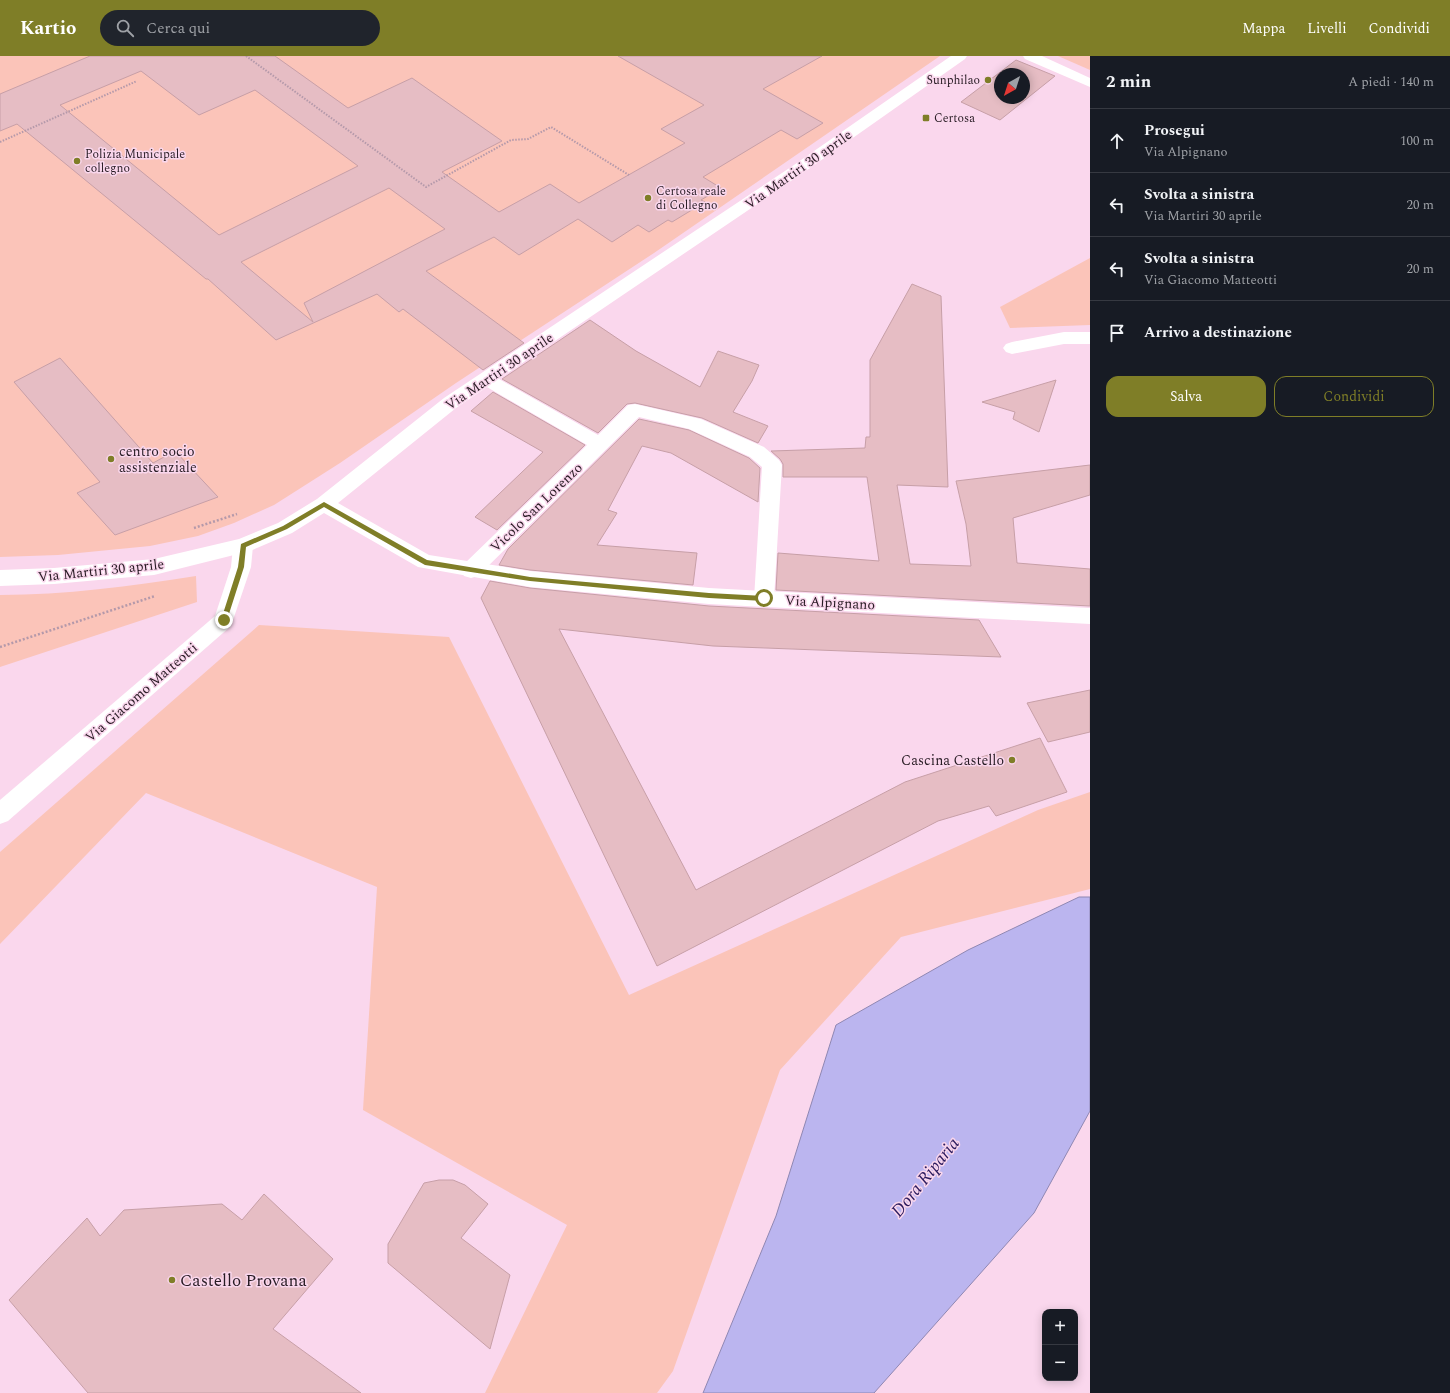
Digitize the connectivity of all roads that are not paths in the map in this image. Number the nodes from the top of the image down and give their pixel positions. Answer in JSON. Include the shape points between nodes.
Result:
{"nodes":[{"id":1,"x":960,"y":56,"type":"edge"},
{"id":2,"x":1030,"y":56,"type":"edge"},
{"id":3,"x":1090,"y":83,"type":"edge"},
{"id":4,"x":1090,"y":338,"type":"edge"},
{"id":5,"x":1012,"y":348,"type":"dead end"},
{"id":6,"x":486,"y":379,"type":"junction"},
{"id":7,"x":600,"y":444,"type":"junction"},
{"id":8,"x":324,"y":504,"type":"junction"},
{"id":9,"x":243,"y":546,"type":"junction"},
{"id":10,"x":471,"y":570,"type":"junction"},
{"id":11,"x":0,"y":578,"type":"edge"},
{"id":12,"x":764,"y":598,"type":"junction"},
{"id":13,"x":1090,"y":616,"type":"edge"},
{"id":14,"x":0,"y":814,"type":"edge"}],
"edges":[{"from":1,"to":6,"type":"street","name":"Via Martiri 30 aprile","via":[[797,170]]},
{"from":2,"to":3,"type":"street"},
{"from":4,"to":5,"type":"street","via":[[1064,338]]},
{"from":6,"to":7,"type":"street"},
{"from":6,"to":8,"type":"street","name":"Via Martiri 30 aprile","via":[[450,403]]},
{"from":7,"to":10,"type":"street","name":"Vicolo San Lorenzo"},
{"from":7,"to":12,"type":"street","name":"Vicolo San Lorenzo","via":[[635,410],[694,424],[756,452],[772,465]]},
{"from":8,"to":9,"type":"street","name":"Via Martiri 30 aprile","via":[[285,528]]},
{"from":8,"to":10,"type":"street","name":"Via Alpignano","via":[[425,562]]},
{"from":9,"to":11,"type":"street","name":"Via Martiri 30 aprile","via":[[154,567]]},
{"from":9,"to":14,"type":"street","name":"Via Giacomo Matteotti","via":[[241,567],[224,620]]},
{"from":10,"to":12,"type":"street","name":"Via Alpignano","via":[[530,579],[709,596]]},
{"from":12,"to":13,"type":"street","name":"Via Alpignano"}]}
